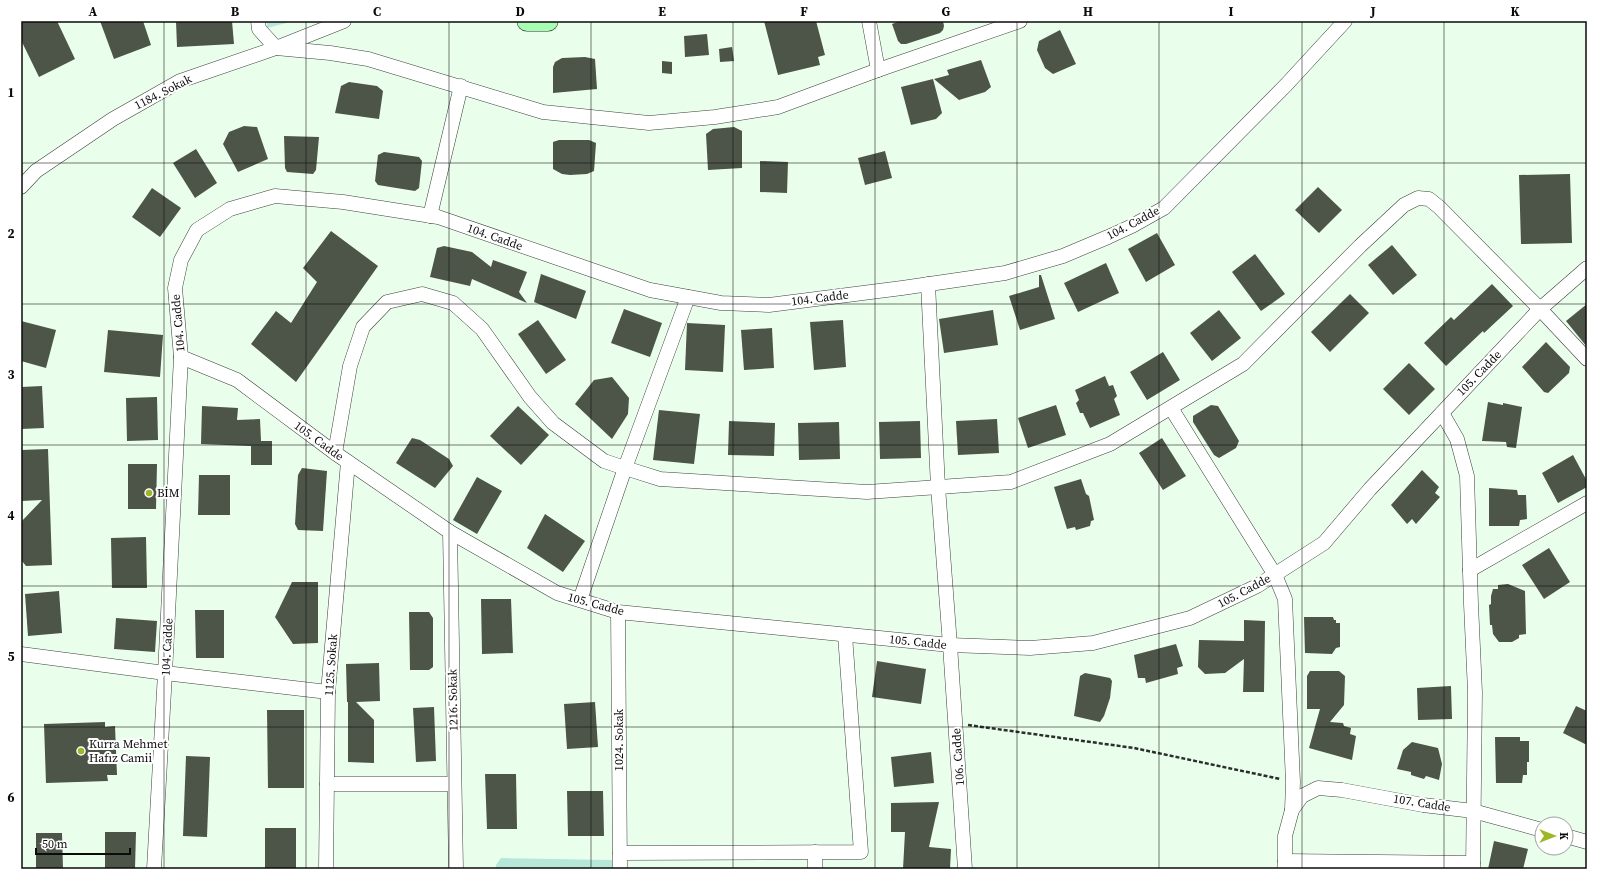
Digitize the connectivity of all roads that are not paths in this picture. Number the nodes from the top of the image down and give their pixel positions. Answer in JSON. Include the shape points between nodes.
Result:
{"nodes":[{"id":1,"x":258,"y":21,"type":"edge"},
{"id":2,"x":344,"y":21,"type":"edge"},
{"id":3,"x":527,"y":21,"type":"edge"},
{"id":4,"x":548,"y":21,"type":"edge"},
{"id":5,"x":869,"y":21,"type":"edge"},
{"id":6,"x":1020,"y":21,"type":"edge"},
{"id":7,"x":1345,"y":21,"type":"edge"},
{"id":8,"x":276,"y":48,"type":"junction"},
{"id":9,"x":878,"y":70,"type":"junction"},
{"id":10,"x":461,"y":86,"type":"junction"},
{"id":11,"x":21,"y":187,"type":"edge"},
{"id":12,"x":430,"y":216,"type":"junction"},
{"id":13,"x":1587,"y":268,"type":"edge"},
{"id":14,"x":928,"y":284,"type":"junction"},
{"id":15,"x":688,"y":297,"type":"junction"},
{"id":16,"x":1540,"y":309,"type":"junction"},
{"id":17,"x":181,"y":357,"type":"junction"},
{"id":18,"x":1587,"y":359,"type":"edge"},
{"id":19,"x":1170,"y":408,"type":"junction"},
{"id":20,"x":1442,"y":413,"type":"junction"},
{"id":21,"x":335,"y":453,"type":"junction"},
{"id":22,"x":348,"y":462,"type":"junction"},
{"id":23,"x":625,"y":468,"type":"junction"},
{"id":24,"x":938,"y":487,"type":"junction"},
{"id":25,"x":1587,"y":503,"type":"edge"},
{"id":26,"x":450,"y":532,"type":"junction"},
{"id":27,"x":1470,"y":570,"type":"junction"},
{"id":28,"x":1275,"y":575,"type":"junction"},
{"id":29,"x":580,"y":600,"type":"junction"},
{"id":30,"x":618,"y":612,"type":"junction"},
{"id":31,"x":846,"y":635,"type":"junction"},
{"id":32,"x":950,"y":645,"type":"junction"},
{"id":33,"x":21,"y":654,"type":"edge"},
{"id":34,"x":165,"y":673,"type":"junction"},
{"id":35,"x":328,"y":692,"type":"junction"},
{"id":36,"x":327,"y":784,"type":"junction"},
{"id":37,"x":454,"y":784,"type":"junction"},
{"id":38,"x":1292,"y":810,"type":"junction"},
{"id":39,"x":1473,"y":811,"type":"junction"},
{"id":40,"x":1534,"y":828,"type":"edge"},
{"id":41,"x":1574,"y":838,"type":"edge"},
{"id":42,"x":1587,"y":841,"type":"edge"},
{"id":43,"x":815,"y":852,"type":"junction"},
{"id":44,"x":620,"y":853,"type":"junction"},
{"id":45,"x":1285,"y":865,"type":"edge"},
{"id":46,"x":1473,"y":866,"type":"edge"},
{"id":47,"x":154,"y":869,"type":"edge"},
{"id":48,"x":326,"y":869,"type":"edge"},
{"id":49,"x":456,"y":869,"type":"edge"},
{"id":50,"x":620,"y":869,"type":"edge"},
{"id":51,"x":815,"y":869,"type":"edge"},
{"id":52,"x":965,"y":869,"type":"edge"}],
"edges":[{"from":1,"to":8,"type":"street","via":[[259,29]]},
{"from":2,"to":8,"type":"street","name":"1184. Sokak"},
{"from":3,"to":4,"type":"main road"},
{"from":5,"to":9,"type":"street"},
{"from":6,"to":9,"type":"street"},
{"from":7,"to":14,"type":"street","name":"104. Cadde","via":[[1164,208],[1132,226],[1063,256],[1005,273]]},
{"from":8,"to":10,"type":"street","via":[[368,59]]},
{"from":8,"to":11,"type":"street","name":"1184. Sokak","via":[[180,80],[113,119],[42,166]]},
{"from":9,"to":10,"type":"street","via":[[778,107],[715,117],[649,123],[544,112]]},
{"from":10,"to":12,"type":"street"},
{"from":12,"to":15,"type":"street","name":"104. Cadde","via":[[650,290]]},
{"from":12,"to":17,"type":"street","name":"104. Cadde","via":[[343,202],[275,196],[230,208],[197,230],[181,260],[175,288]]},
{"from":13,"to":16,"type":"street","name":"105. Cadde"},
{"from":14,"to":15,"type":"street","name":"104. Cadde","via":[[769,304],[721,303]]},
{"from":14,"to":24,"type":"street","name":"106. Cadde"},
{"from":15,"to":23,"type":"street"},
{"from":16,"to":18,"type":"street"},
{"from":16,"to":19,"type":"street","via":[[1439,207],[1429,199],[1418,198],[1404,206],[1360,246],[1243,364]]},
{"from":16,"to":20,"type":"street","name":"105. Cadde"},
{"from":17,"to":21,"type":"street","name":"105. Cadde","via":[[237,380]]},
{"from":17,"to":34,"type":"street","name":"104. Cadde"},
{"from":19,"to":24,"type":"street","via":[[1110,444],[1011,482]]},
{"from":19,"to":28,"type":"street"},
{"from":20,"to":27,"type":"street","via":[[1457,439],[1467,476]]},
{"from":20,"to":28,"type":"street","name":"105. Cadde","via":[[1370,489],[1324,543]]},
{"from":21,"to":22,"type":"street","name":"105. Cadde"},
{"from":21,"to":23,"type":"street","via":[[350,366],[363,327],[387,302],[422,294],[453,303],[482,329],[530,397],[553,423],[604,461]]},
{"from":22,"to":26,"type":"street","name":"105. Cadde"},
{"from":22,"to":35,"type":"street","name":"1125. Sokak"},
{"from":23,"to":24,"type":"street","via":[[660,479],[867,492]]},
{"from":23,"to":29,"type":"street"},
{"from":24,"to":32,"type":"street","name":"106. Cadde"},
{"from":25,"to":27,"type":"street"},
{"from":26,"to":29,"type":"street","name":"105. Cadde","via":[[557,593]]},
{"from":26,"to":37,"type":"street","name":"1216. Sokak"},
{"from":27,"to":39,"type":"street","via":[[1476,692]]},
{"from":28,"to":32,"type":"street","name":"105. Cadde","via":[[1190,618],[1093,643],[1030,648]]},
{"from":28,"to":38,"type":"street","via":[[1285,599]]},
{"from":29,"to":30,"type":"street","name":"105. Cadde"},
{"from":30,"to":31,"type":"street","name":"105. Cadde"},
{"from":30,"to":44,"type":"street","name":"1024. Sokak"},
{"from":31,"to":32,"type":"street","name":"105. Cadde"},
{"from":31,"to":43,"type":"street","via":[[861,852]]},
{"from":32,"to":52,"type":"street","name":"106. Cadde"},
{"from":33,"to":34,"type":"street"},
{"from":34,"to":35,"type":"street"},
{"from":34,"to":47,"type":"street","name":"104. Cadde"},
{"from":35,"to":36,"type":"street","name":"1125. Sokak"},
{"from":36,"to":37,"type":"street"},
{"from":36,"to":48,"type":"street","name":"1125. Sokak"},
{"from":37,"to":49,"type":"street","name":"1216. Sokak"},
{"from":38,"to":39,"type":"street","name":"107. Cadde","via":[[1302,796],[1318,788]]},
{"from":38,"to":45,"type":"street","via":[[1285,836]]},
{"from":39,"to":40,"type":"street","name":"107. Cadde"},
{"from":39,"to":46,"type":"street"},
{"from":41,"to":42,"type":"street"},
{"from":43,"to":44,"type":"street"},
{"from":43,"to":51,"type":"street"},
{"from":44,"to":50,"type":"street","name":"1024. Sokak"},
{"from":45,"to":46,"type":"street"}]}
